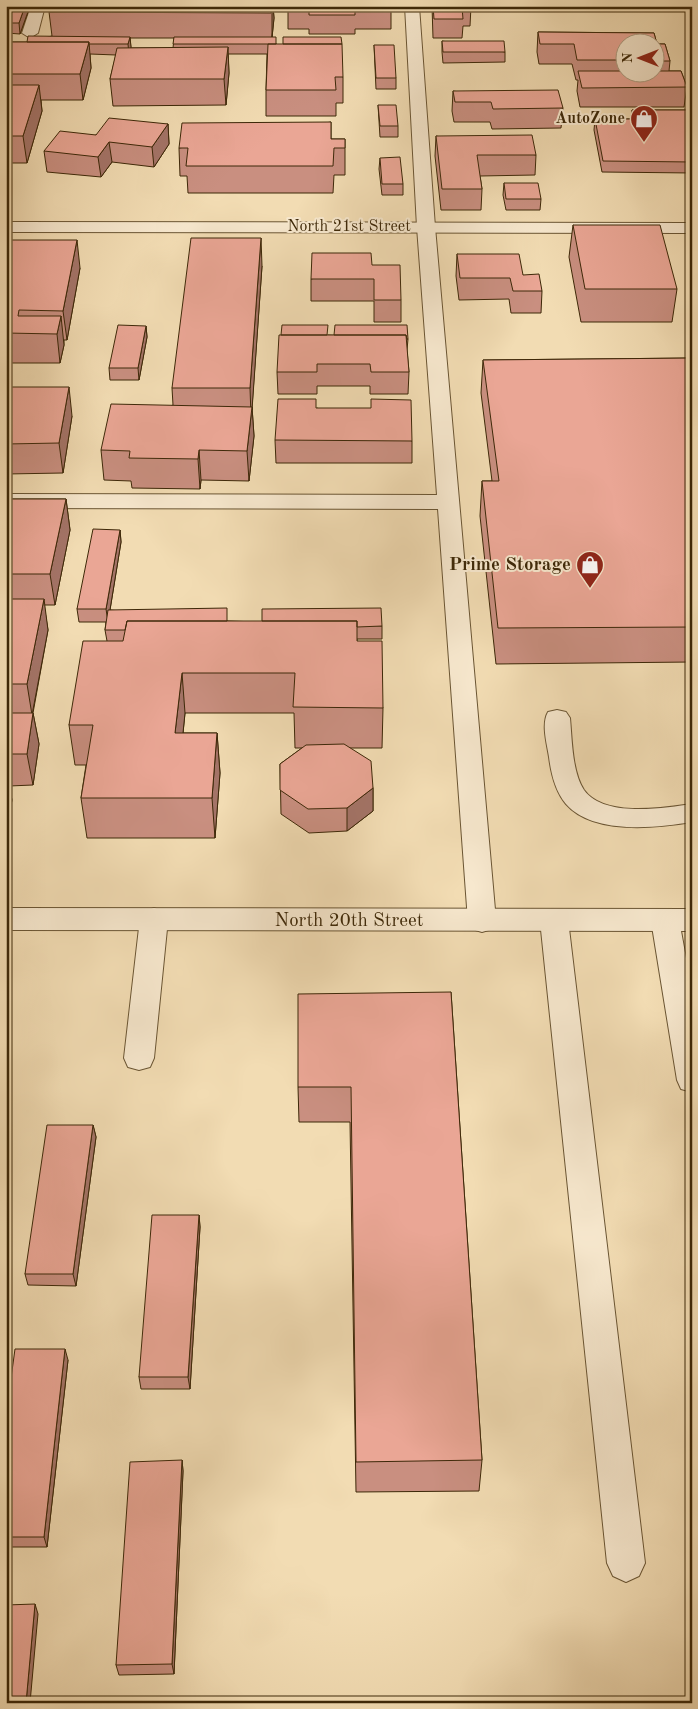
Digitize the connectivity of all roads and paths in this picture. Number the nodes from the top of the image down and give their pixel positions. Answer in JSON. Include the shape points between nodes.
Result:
{"nodes":[{"id":1,"x":38,"y":6,"type":"edge"},
{"id":2,"x":412,"y":6,"type":"edge"},
{"id":3,"x":30,"y":33,"type":"dead end"},
{"id":4,"x":6,"y":227,"type":"edge"},
{"id":5,"x":426,"y":227,"type":"junction"},
{"id":6,"x":692,"y":228,"type":"edge"},
{"id":7,"x":6,"y":501,"type":"edge"},
{"id":8,"x":448,"y":502,"type":"junction"},
{"id":9,"x":556,"y":718,"type":"dead end"},
{"id":10,"x":692,"y":813,"type":"edge"},
{"id":11,"x":6,"y":919,"type":"edge"},
{"id":12,"x":154,"y":919,"type":"junction"},
{"id":13,"x":554,"y":920,"type":"junction"},
{"id":14,"x":678,"y":920,"type":"edge"},
{"id":15,"x":482,"y":921,"type":"junction"},
{"id":16,"x":139,"y":1058,"type":"dead end"},
{"id":17,"x":692,"y":1080,"type":"edge"},
{"id":18,"x":626,"y":1564,"type":"dead end"}],
"edges":[{"from":1,"to":3,"type":"street"},
{"from":2,"to":5,"type":"street"},
{"from":4,"to":5,"type":"street","name":"North 21st Street"},
{"from":5,"to":6,"type":"street","name":"North 21st Street"},
{"from":5,"to":8,"type":"street"},
{"from":7,"to":8,"type":"street"},
{"from":8,"to":15,"type":"street"},
{"from":9,"to":10,"type":"street","via":[[563,768],[576,798],[608,816]]},
{"from":11,"to":12,"type":"street","name":"North 20th Street"},
{"from":12,"to":15,"type":"street","name":"North 20th Street"},
{"from":12,"to":16,"type":"street"},
{"from":13,"to":14,"type":"street","name":"North 20th Street"},
{"from":13,"to":15,"type":"street","name":"North 20th Street"},
{"from":13,"to":18,"type":"street"},
{"from":14,"to":17,"type":"street"}]}
